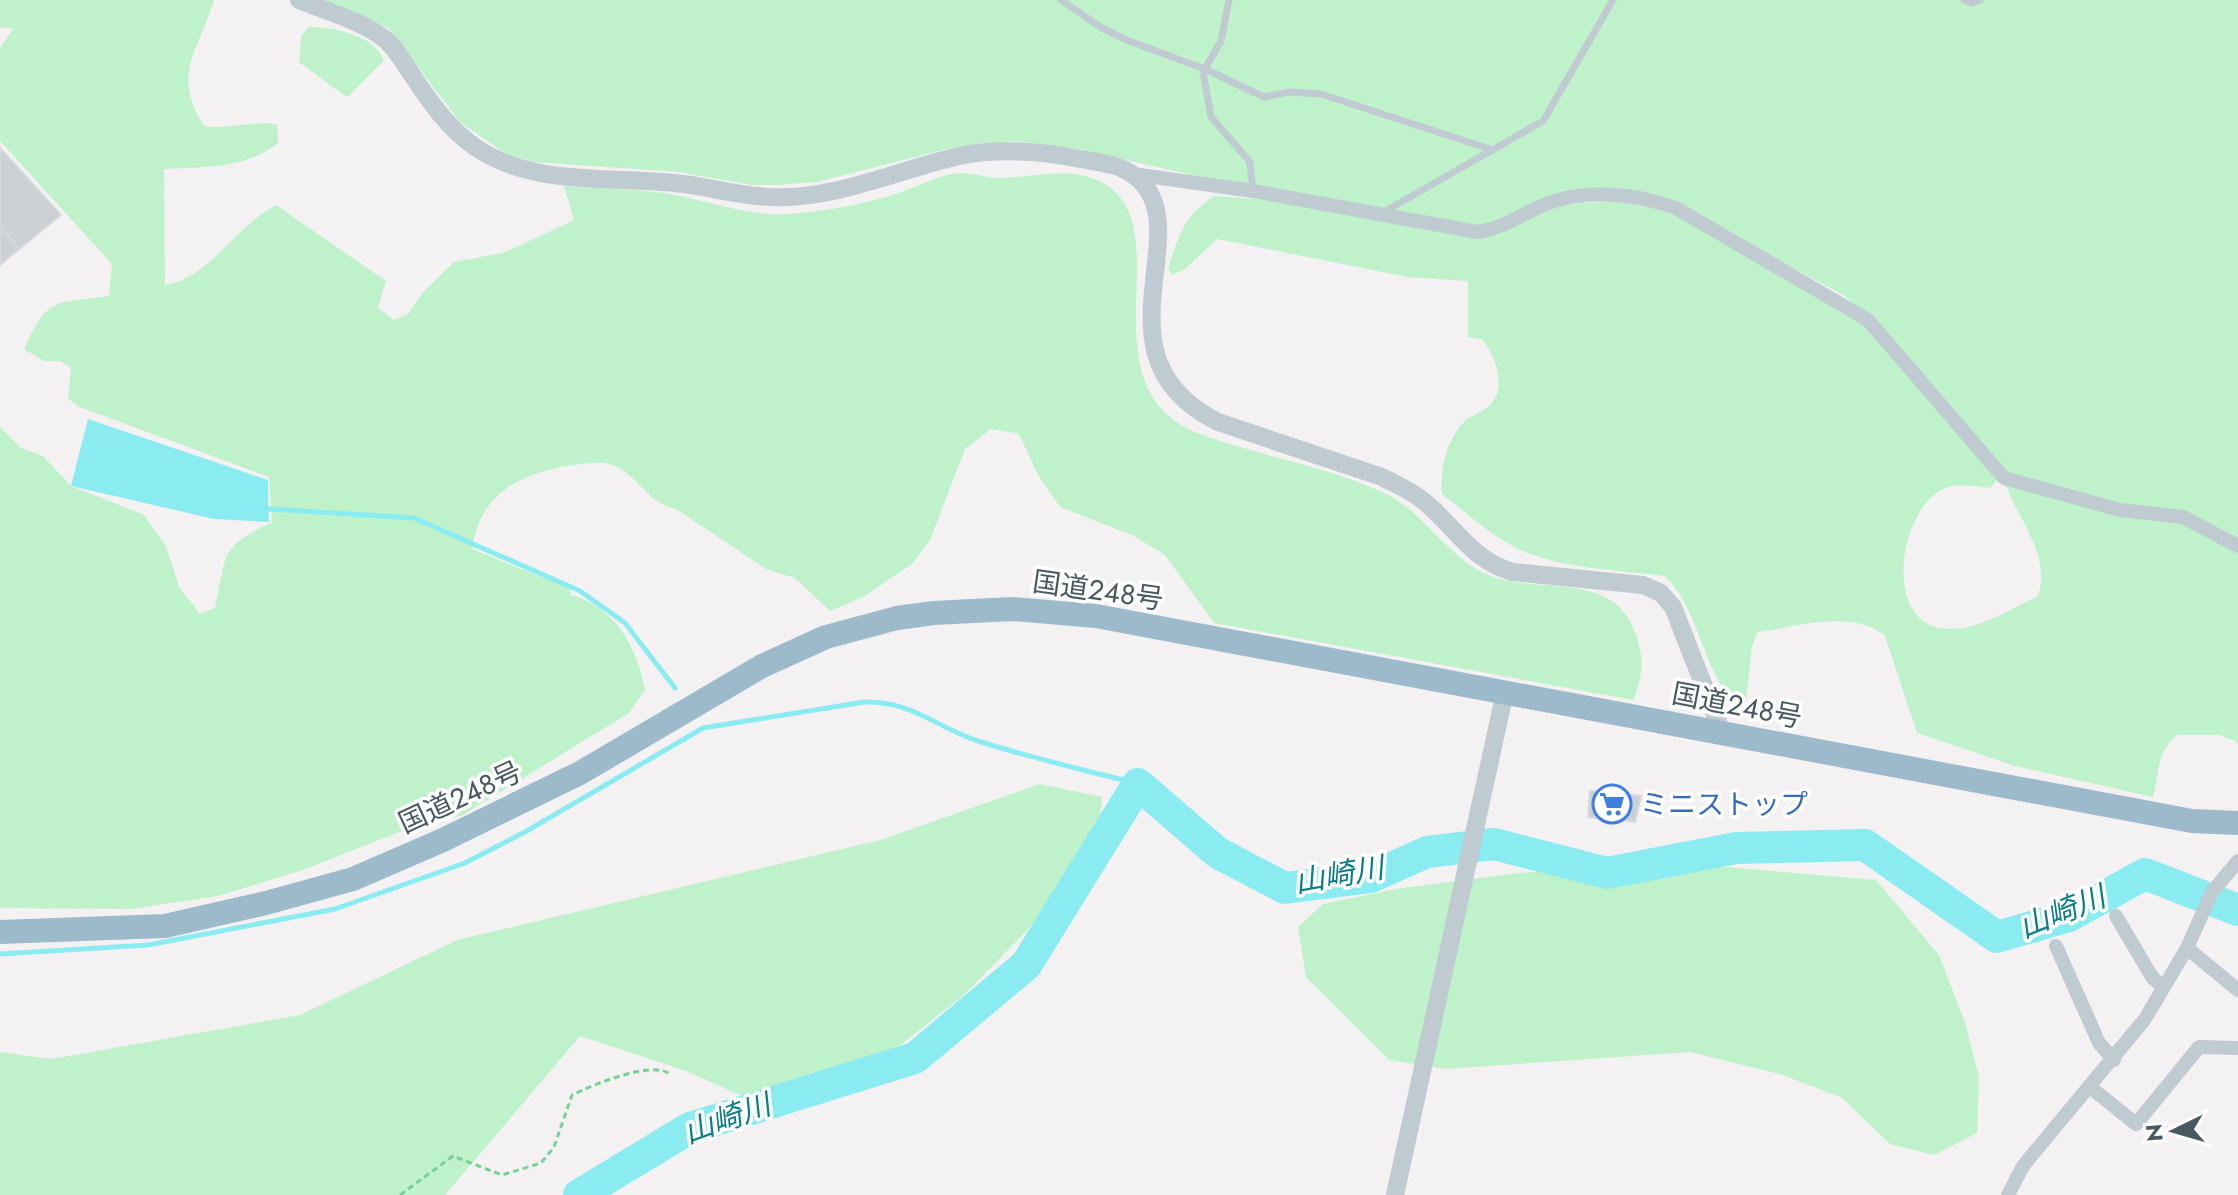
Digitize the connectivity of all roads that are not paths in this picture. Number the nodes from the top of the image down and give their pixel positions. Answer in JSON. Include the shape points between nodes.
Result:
{"nodes":[{"id":1,"x":299,"y":0,"type":"edge"},
{"id":2,"x":1061,"y":0,"type":"edge"},
{"id":3,"x":1229,"y":0,"type":"edge"},
{"id":4,"x":1613,"y":0,"type":"edge"},
{"id":5,"x":1964,"y":0,"type":"edge"},
{"id":6,"x":1980,"y":0,"type":"edge"},
{"id":7,"x":1205,"y":69,"type":"junction"},
{"id":8,"x":1493,"y":150,"type":"junction"},
{"id":9,"x":1133,"y":174,"type":"junction"},
{"id":10,"x":1253,"y":191,"type":"junction"},
{"id":11,"x":1381,"y":214,"type":"junction"},
{"id":12,"x":2238,"y":546,"type":"edge"},
{"id":13,"x":1505,"y":692,"type":"junction"},
{"id":14,"x":1722,"y":732,"type":"junction"},
{"id":15,"x":2238,"y":823,"type":"edge"},
{"id":16,"x":2238,"y":861,"type":"edge"},
{"id":17,"x":2116,"y":916,"type":"dead end"},
{"id":18,"x":0,"y":932,"type":"edge"},
{"id":19,"x":2056,"y":946,"type":"dead end"},
{"id":20,"x":2187,"y":948,"type":"junction"},
{"id":21,"x":2163,"y":987,"type":"junction"},
{"id":22,"x":2238,"y":990,"type":"edge"},
{"id":23,"x":2238,"y":1048,"type":"edge"},
{"id":24,"x":2114,"y":1060,"type":"junction"},
{"id":25,"x":2090,"y":1087,"type":"junction"},
{"id":26,"x":1395,"y":1195,"type":"edge"},
{"id":27,"x":2008,"y":1195,"type":"edge"}],
"edges":[{"from":1,"to":9,"type":"street","via":[[382,37],[451,127],[475,147],[522,170],[773,197],[823,192],[983,153],[1071,157]]},
{"from":2,"to":7,"type":"lane","via":[[1102,28]]},
{"from":3,"to":7,"type":"lane","via":[[1221,41]]},
{"from":4,"to":8,"type":"lane","via":[[1543,121]]},
{"from":5,"to":6,"type":"lane"},
{"from":7,"to":8,"type":"lane","via":[[1264,97],[1321,94]]},
{"from":7,"to":10,"type":"lane","via":[[1211,117],[1250,162]]},
{"from":8,"to":11,"type":"lane"},
{"from":9,"to":10,"type":"street"},
{"from":9,"to":14,"type":"street","via":[[1147,191],[1155,214],[1150,311],[1156,361],[1182,400],[1218,422],[1406,489],[1492,566],[1643,585],[1661,593],[1673,607]]},
{"from":10,"to":11,"type":"street"},
{"from":11,"to":12,"type":"street","via":[[1477,232],[1498,230],[1549,203],[1572,198],[1640,198],[1676,208],[1868,320],[2004,478],[2120,510],[2183,517]]},
{"from":13,"to":14,"type":"highway","name":"国道248号"},
{"from":13,"to":18,"type":"highway","name":"国道248号","via":[[1069,612],[986,609],[897,618],[826,637],[762,666],[580,773],[353,879],[165,926]]},
{"from":13,"to":26,"type":"street"},
{"from":14,"to":15,"type":"highway","name":"国道248号","via":[[2192,821]]},
{"from":16,"to":20,"type":"street","via":[[2212,892]]},
{"from":17,"to":21,"type":"street"},
{"from":19,"to":24,"type":"street","via":[[2099,1043]]},
{"from":20,"to":21,"type":"street"},
{"from":20,"to":22,"type":"street"},
{"from":21,"to":24,"type":"street"},
{"from":23,"to":25,"type":"street","via":[[2199,1047],[2136,1124]]},
{"from":24,"to":25,"type":"street"},
{"from":25,"to":27,"type":"street","via":[[2023,1166]]}]}
